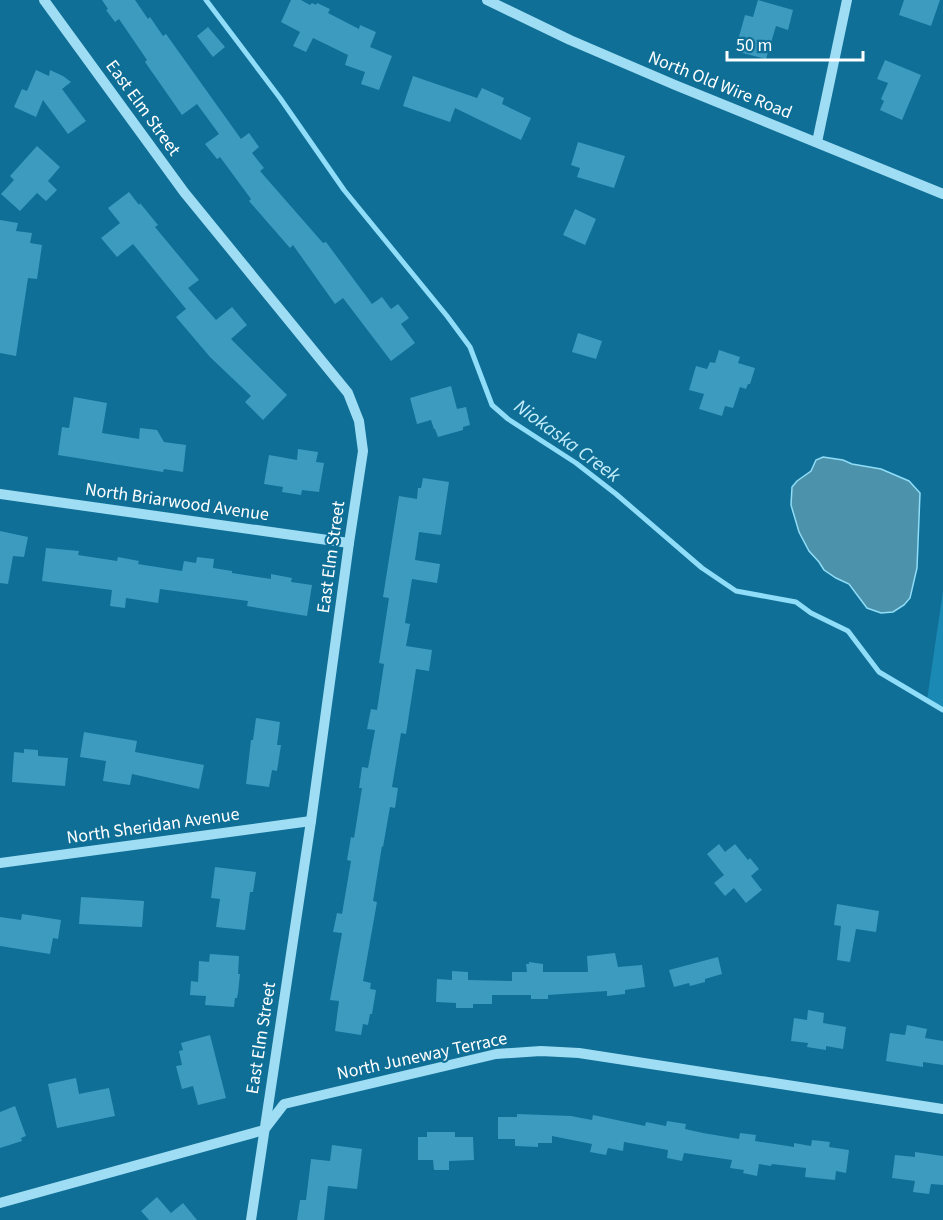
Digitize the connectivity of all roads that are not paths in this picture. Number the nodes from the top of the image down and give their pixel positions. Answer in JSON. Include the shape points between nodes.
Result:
{"nodes":[{"id":1,"x":44,"y":0,"type":"edge"},
{"id":2,"x":487,"y":0,"type":"edge"},
{"id":3,"x":847,"y":0,"type":"edge"},
{"id":4,"x":817,"y":142,"type":"junction"},
{"id":5,"x":943,"y":194,"type":"edge"},
{"id":6,"x":0,"y":494,"type":"edge"},
{"id":7,"x":349,"y":543,"type":"junction"},
{"id":8,"x":310,"y":821,"type":"junction"},
{"id":9,"x":0,"y":863,"type":"edge"},
{"id":10,"x":943,"y":1109,"type":"edge"},
{"id":11,"x":264,"y":1130,"type":"junction"},
{"id":12,"x":0,"y":1203,"type":"edge"},
{"id":13,"x":250,"y":1220,"type":"edge"}],
"edges":[{"from":1,"to":7,"type":"street","name":"East Elm Street","via":[[184,192],[348,393],[359,421],[363,451]]},
{"from":2,"to":4,"type":"street","name":"North Old Wire Road","via":[[591,49]]},
{"from":3,"to":4,"type":"street"},
{"from":4,"to":5,"type":"street","name":"North Old Wire Road"},
{"from":6,"to":7,"type":"street","name":"North Briarwood Avenue"},
{"from":7,"to":8,"type":"street","name":"East Elm Street"},
{"from":8,"to":9,"type":"street","name":"North Sheridan Avenue"},
{"from":8,"to":11,"type":"street","name":"East Elm Street"},
{"from":10,"to":11,"type":"street","name":"North Juneway Terrace","via":[[579,1053],[541,1051],[496,1054],[284,1104]]},
{"from":11,"to":12,"type":"street"},
{"from":11,"to":13,"type":"street","name":"East Elm Street"}]}
